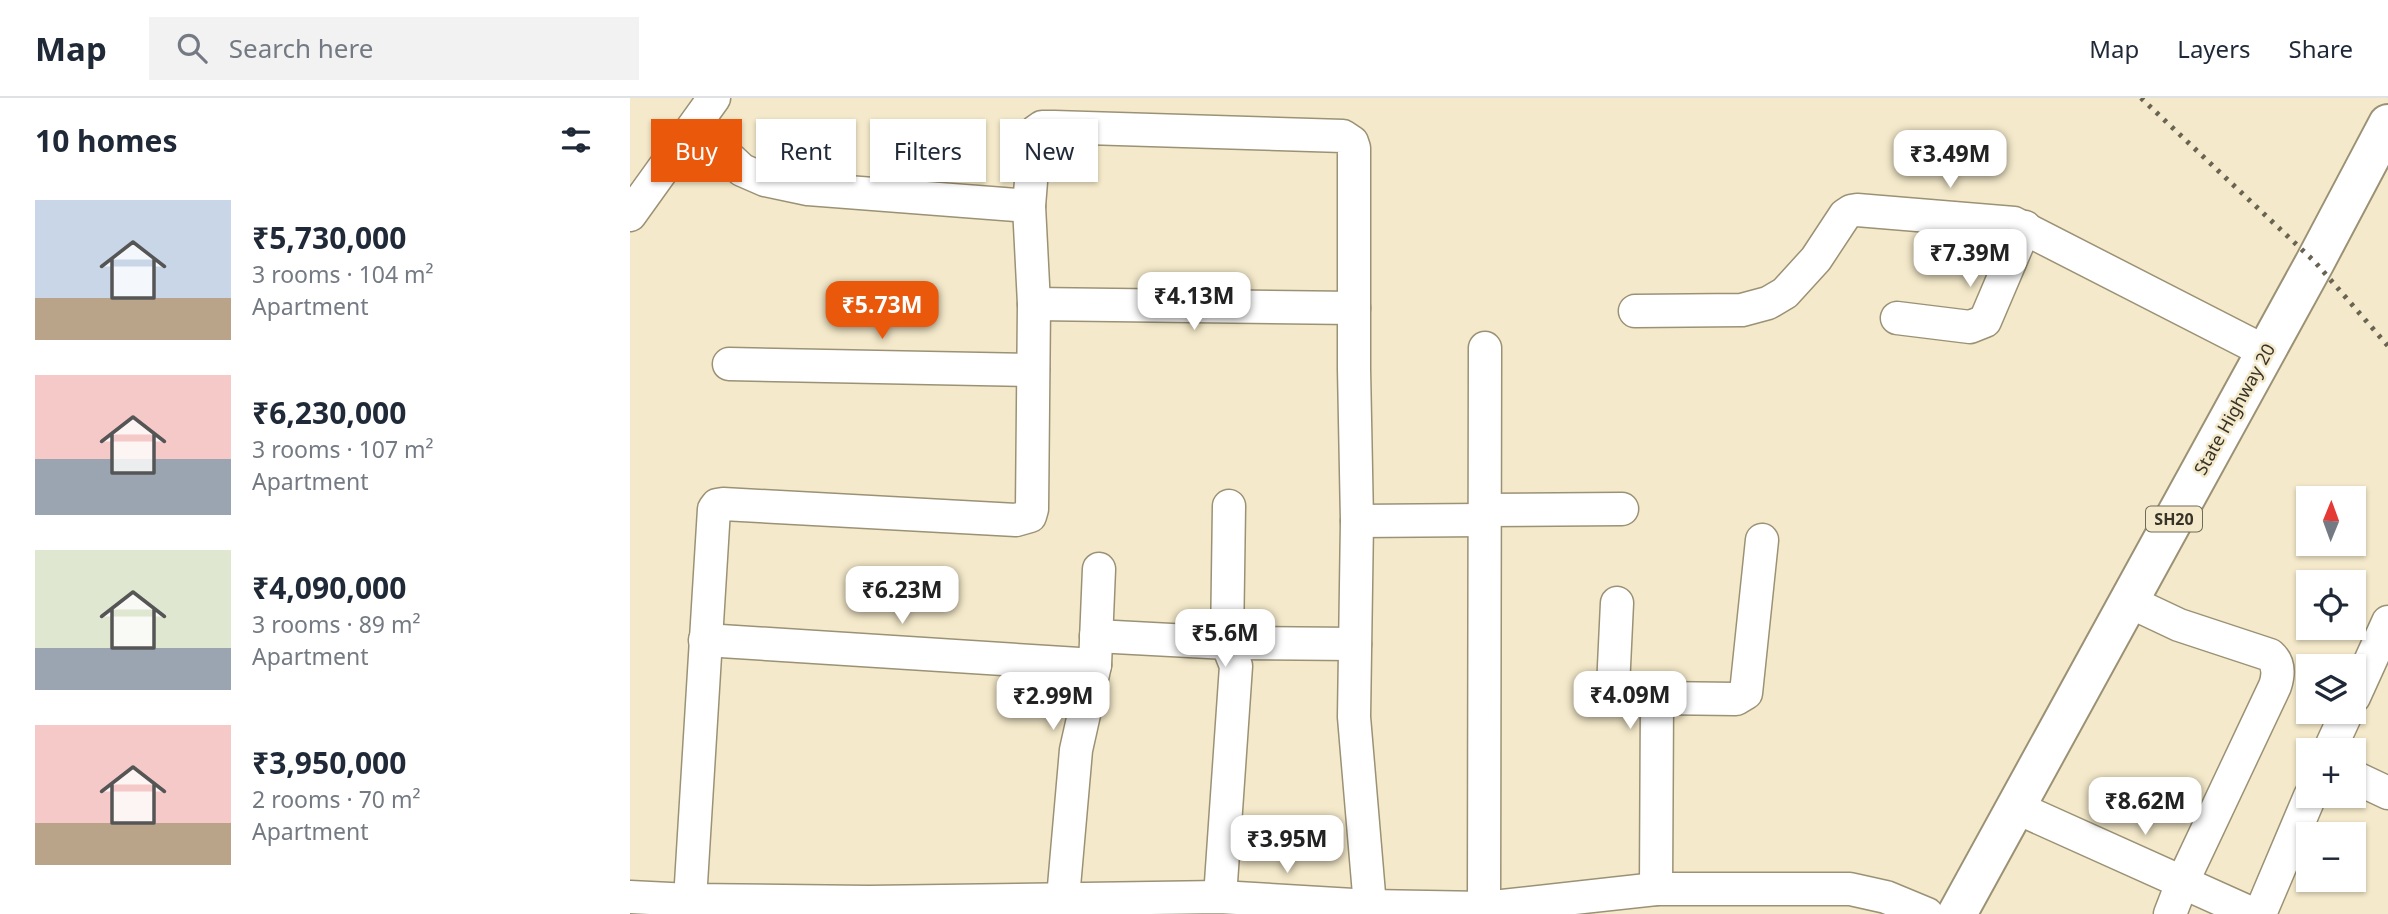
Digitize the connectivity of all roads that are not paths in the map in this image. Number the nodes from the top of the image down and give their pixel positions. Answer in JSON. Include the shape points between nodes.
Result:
{"nodes":[{"id":1,"x":714,"y":98,"type":"edge"},
{"id":2,"x":700,"y":119,"type":"edge"},
{"id":3,"x":2388,"y":124,"type":"edge"},
{"id":4,"x":742,"y":170,"type":"edge"},
{"id":5,"x":654,"y":182,"type":"edge"},
{"id":6,"x":1029,"y":206,"type":"junction"},
{"id":7,"x":630,"y":215,"type":"edge"},
{"id":8,"x":2025,"y":227,"type":"junction"},
{"id":9,"x":1034,"y":304,"type":"junction"},
{"id":10,"x":1354,"y":308,"type":"junction"},
{"id":11,"x":1635,"y":311,"type":"dead end"},
{"id":12,"x":1897,"y":317,"type":"dead end"},
{"id":13,"x":1485,"y":348,"type":"dead end"},
{"id":14,"x":2266,"y":352,"type":"junction"},
{"id":15,"x":729,"y":364,"type":"dead end"},
{"id":16,"x":1033,"y":370,"type":"junction"},
{"id":17,"x":1229,"y":506,"type":"dead end"},
{"id":18,"x":1622,"y":509,"type":"dead end"},
{"id":19,"x":1484,"y":515,"type":"junction"},
{"id":20,"x":1357,"y":521,"type":"junction"},
{"id":21,"x":1762,"y":540,"type":"dead end"},
{"id":22,"x":1099,"y":569,"type":"dead end"},
{"id":23,"x":2128,"y":601,"type":"junction"},
{"id":24,"x":1617,"y":603,"type":"dead end"},
{"id":25,"x":2388,"y":622,"type":"edge"},
{"id":26,"x":705,"y":640,"type":"junction"},
{"id":27,"x":1227,"y":643,"type":"junction"},
{"id":28,"x":1355,"y":644,"type":"junction"},
{"id":29,"x":1095,"y":651,"type":"junction"},
{"id":30,"x":2366,"y":671,"type":"edge"},
{"id":31,"x":1657,"y":698,"type":"junction"},
{"id":32,"x":2366,"y":783,"type":"edge"},
{"id":33,"x":2388,"y":793,"type":"edge"},
{"id":34,"x":2015,"y":807,"type":"junction"},
{"id":35,"x":2305,"y":808,"type":"edge"},
{"id":36,"x":2182,"y":883,"type":"junction"},
{"id":37,"x":1656,"y":889,"type":"junction"},
{"id":38,"x":630,"y":897,"type":"edge"},
{"id":39,"x":1220,"y":897,"type":"junction"},
{"id":40,"x":1063,"y":898,"type":"junction"},
{"id":41,"x":690,"y":900,"type":"junction"},
{"id":42,"x":1370,"y":906,"type":"junction"},
{"id":43,"x":727,"y":907,"type":"edge"},
{"id":44,"x":934,"y":907,"type":"edge"},
{"id":45,"x":1484,"y":908,"type":"junction"},
{"id":46,"x":1927,"y":914,"type":"edge"},
{"id":47,"x":1957,"y":914,"type":"edge"},
{"id":48,"x":2170,"y":914,"type":"edge"},
{"id":49,"x":2253,"y":914,"type":"edge"},
{"id":50,"x":2260,"y":914,"type":"edge"}],
"edges":[{"from":1,"to":2,"type":"street"},
{"from":3,"to":14,"type":"main road","name":"State Highway 20","number":"SH20"},
{"from":4,"to":6,"type":"street","via":[[782,185]]},
{"from":5,"to":7,"type":"street"},
{"from":6,"to":9,"type":"street"},
{"from":6,"to":10,"type":"street","via":[[1034,137],[1042,127],[1343,136],[1354,148]]},
{"from":8,"to":11,"type":"street","via":[[1997,220],[1854,210],[1845,215],[1816,259],[1768,303],[1742,310]]},
{"from":8,"to":12,"type":"street","via":[[1985,321],[1970,327]]},
{"from":8,"to":14,"type":"street"},
{"from":9,"to":10,"type":"street"},
{"from":9,"to":16,"type":"street"},
{"from":10,"to":20,"type":"street"},
{"from":13,"to":19,"type":"street"},
{"from":14,"to":23,"type":"main road","name":"State Highway 20","number":"SH20"},
{"from":15,"to":16,"type":"street"},
{"from":16,"to":26,"type":"street","via":[[1030,516],[1016,520],[717,505]]},
{"from":17,"to":27,"type":"street"},
{"from":18,"to":19,"type":"street"},
{"from":19,"to":20,"type":"street"},
{"from":19,"to":45,"type":"street"},
{"from":20,"to":28,"type":"street"},
{"from":21,"to":31,"type":"street","via":[[1746,693],[1736,699]]},
{"from":22,"to":29,"type":"street"},
{"from":23,"to":34,"type":"main road","name":"State Highway 20","number":"SH20"},
{"from":23,"to":36,"type":"street","via":[[2179,625],[2270,655],[2278,670],[2276,686]]},
{"from":24,"to":31,"type":"street","via":[[1613,687]]},
{"from":25,"to":30,"type":"street"},
{"from":26,"to":29,"type":"street"},
{"from":26,"to":41,"type":"street"},
{"from":27,"to":28,"type":"street"},
{"from":27,"to":29,"type":"street"},
{"from":27,"to":39,"type":"street","via":[[1236,666]]},
{"from":28,"to":42,"type":"street","via":[[1354,717]]},
{"from":29,"to":40,"type":"street","via":[[1076,750]]},
{"from":31,"to":37,"type":"street"},
{"from":32,"to":33,"type":"street"},
{"from":34,"to":36,"type":"street"},
{"from":34,"to":47,"type":"main road","name":"State Highway 20","number":"SH20"},
{"from":35,"to":50,"type":"street"},
{"from":36,"to":48,"type":"street"},
{"from":36,"to":49,"type":"street"},
{"from":37,"to":45,"type":"street"},
{"from":37,"to":46,"type":"street","via":[[1850,889],[1886,897]]},
{"from":38,"to":41,"type":"street"},
{"from":39,"to":40,"type":"street"},
{"from":39,"to":42,"type":"street"},
{"from":40,"to":44,"type":"street"},
{"from":41,"to":43,"type":"street"},
{"from":42,"to":45,"type":"street"},
{"from":43,"to":44,"type":"street"}]}
